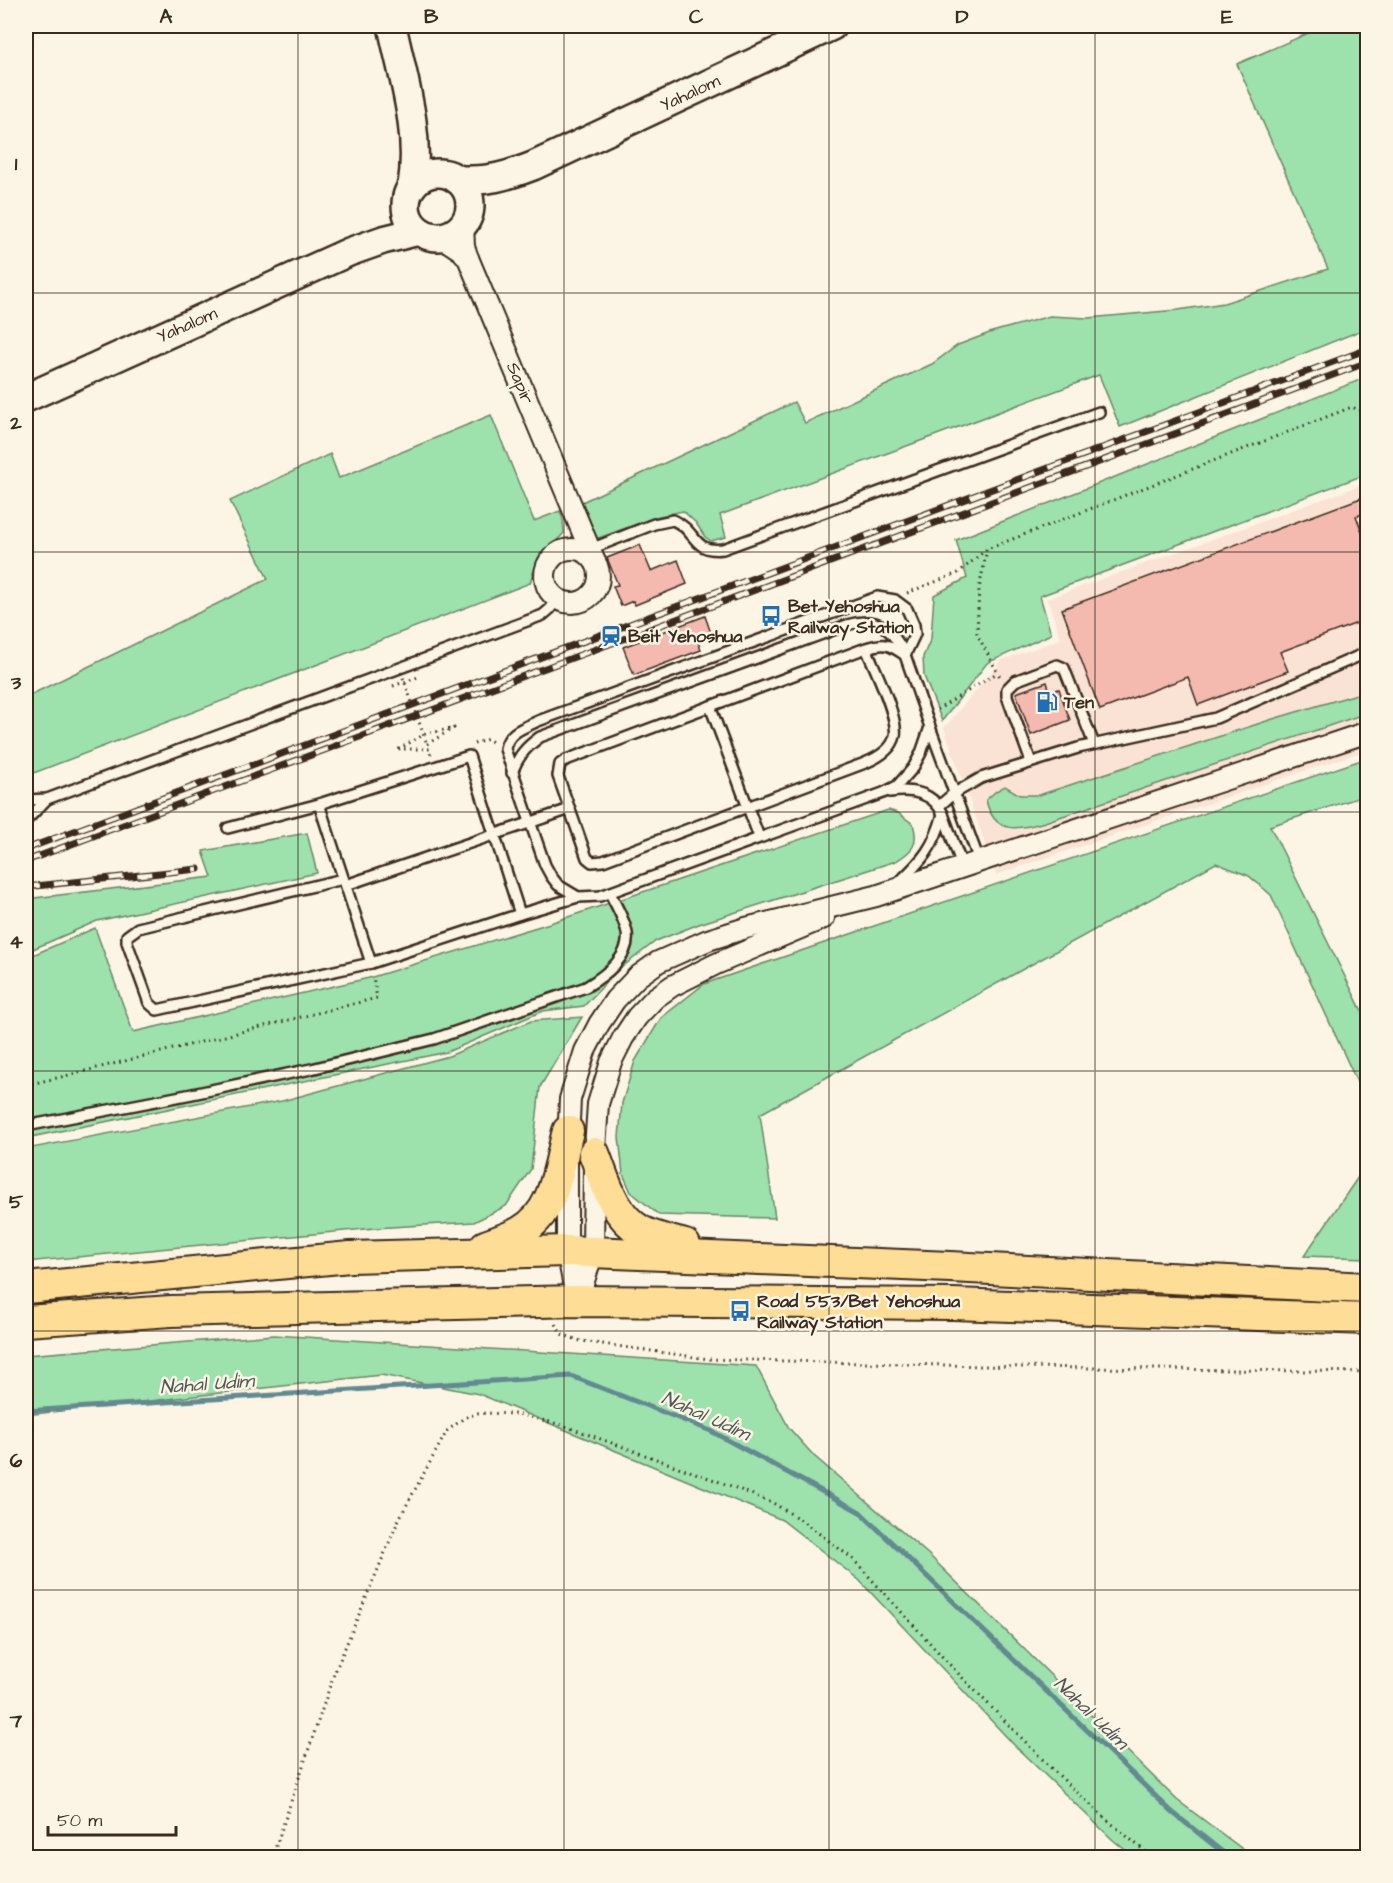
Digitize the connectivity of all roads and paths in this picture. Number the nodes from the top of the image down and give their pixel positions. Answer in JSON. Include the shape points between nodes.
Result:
{"nodes":[{"id":1,"x":392,"y":26,"type":"edge"},
{"id":2,"x":832,"y":26,"type":"edge"},
{"id":3,"x":412,"y":118,"type":"junction"},
{"id":4,"x":547,"y":160,"type":"junction"},
{"id":5,"x":452,"y":177,"type":"junction"},
{"id":6,"x":409,"y":194,"type":"junction"},
{"id":7,"x":448,"y":227,"type":"junction"},
{"id":8,"x":349,"y":252,"type":"junction"},
{"id":9,"x":26,"y":398,"type":"edge"},
{"id":10,"x":1099,"y":412,"type":"dead end"},
{"id":11,"x":1368,"y":414,"type":"edge"},
{"id":12,"x":987,"y":549,"type":"junction"},
{"id":13,"x":583,"y":553,"type":"junction"},
{"id":14,"x":557,"y":599,"type":"junction"},
{"id":15,"x":891,"y":599,"type":"junction"},
{"id":16,"x":866,"y":648,"type":"junction"},
{"id":17,"x":1368,"y":652,"type":"edge"},
{"id":18,"x":905,"y":655,"type":"junction"},
{"id":19,"x":401,"y":672,"type":"dead end"},
{"id":20,"x":997,"y":673,"type":"junction"},
{"id":21,"x":1007,"y":689,"type":"junction"},
{"id":22,"x":710,"y":706,"type":"junction"},
{"id":23,"x":926,"y":717,"type":"junction"},
{"id":24,"x":930,"y":727,"type":"junction"},
{"id":25,"x":1368,"y":732,"type":"edge"},
{"id":26,"x":1094,"y":744,"type":"junction"},
{"id":27,"x":465,"y":747,"type":"dead end"},
{"id":28,"x":505,"y":749,"type":"junction"},
{"id":29,"x":432,"y":760,"type":"dead end"},
{"id":30,"x":1030,"y":762,"type":"junction"},
{"id":31,"x":512,"y":773,"type":"junction"},
{"id":32,"x":883,"y":793,"type":"junction"},
{"id":33,"x":953,"y":794,"type":"junction"},
{"id":34,"x":47,"y":799,"type":"junction"},
{"id":35,"x":26,"y":800,"type":"edge"},
{"id":36,"x":319,"y":804,"type":"junction"},
{"id":37,"x":748,"y":808,"type":"junction"},
{"id":38,"x":570,"y":809,"type":"junction"},
{"id":39,"x":941,"y":810,"type":"junction"},
{"id":40,"x":26,"y":821,"type":"edge"},
{"id":41,"x":530,"y":824,"type":"junction"},
{"id":42,"x":228,"y":828,"type":"dead end"},
{"id":43,"x":495,"y":836,"type":"junction"},
{"id":44,"x":759,"y":837,"type":"junction"},
{"id":45,"x":971,"y":865,"type":"junction"},
{"id":46,"x":345,"y":882,"type":"junction"},
{"id":47,"x":610,"y":893,"type":"junction"},
{"id":48,"x":882,"y":894,"type":"junction"},
{"id":49,"x":578,"y":897,"type":"junction"},
{"id":50,"x":520,"y":914,"type":"junction"},
{"id":51,"x":371,"y":963,"type":"junction"},
{"id":52,"x":26,"y":1084,"type":"edge"},
{"id":53,"x":26,"y":1126,"type":"edge"},
{"id":54,"x":567,"y":1131,"type":"junction"},
{"id":55,"x":594,"y":1153,"type":"junction"},
{"id":56,"x":469,"y":1252,"type":"junction"},
{"id":57,"x":580,"y":1252,"type":"junction"},
{"id":58,"x":722,"y":1257,"type":"junction"},
{"id":59,"x":26,"y":1288,"type":"edge"},
{"id":60,"x":1368,"y":1288,"type":"edge"},
{"id":61,"x":577,"y":1301,"type":"junction"},
{"id":62,"x":546,"y":1302,"type":"junction"},
{"id":63,"x":1368,"y":1319,"type":"edge"},
{"id":64,"x":26,"y":1321,"type":"edge"},
{"id":65,"x":1368,"y":1372,"type":"edge"},
{"id":66,"x":272,"y":1857,"type":"edge"},
{"id":67,"x":1153,"y":1857,"type":"edge"}],
"edges":[{"from":1,"to":3,"type":"main road"},
{"from":2,"to":4,"type":"main road","name":"Yahalom"},
{"from":3,"to":5,"type":"main road","via":[[424,145]]},
{"from":3,"to":6,"type":"main road","via":[[415,153]]},
{"from":4,"to":5,"type":"main road","name":"Yahalom","via":[[490,180],[473,182]]},
{"from":4,"to":7,"type":"main road","name":"Yahalom"},
{"from":5,"to":6,"type":"main road","via":[[429,174],[420,178]]},
{"from":5,"to":7,"type":"main road","via":[[468,194],[470,204]]},
{"from":6,"to":7,"type":"main road","via":[[407,216]]},
{"from":6,"to":8,"type":"main road","name":"Yahalom","via":[[389,223]]},
{"from":7,"to":8,"type":"main road","name":"Yahalom","via":[[383,240]]},
{"from":7,"to":13,"type":"street","name":"Sapir","via":[[468,258],[572,508],[573,536]]},
{"from":8,"to":9,"type":"main road","name":"Yahalom"},
{"from":10,"to":13,"type":"lane","via":[[723,549],[703,548],[688,529],[673,520]]},
{"from":11,"to":12,"type":"path","via":[[1352,407]]},
{"from":12,"to":15,"type":"path","via":[[958,573]]},
{"from":12,"to":20,"type":"path","via":[[977,634]]},
{"from":13,"to":14,"type":"street","via":[[557,553],[546,567],[546,585]]},
{"from":13,"to":14,"type":"street","via":[[598,578],[592,594],[579,602]]},
{"from":14,"to":34,"type":"lane","via":[[543,615]]},
{"from":15,"to":18,"type":"lane","via":[[907,609],[914,625],[915,634]]},
{"from":15,"to":28,"type":"lane","via":[[877,597],[864,601],[538,722],[511,735]]},
{"from":16,"to":18,"type":"lane","via":[[881,643]]},
{"from":16,"to":22,"type":"lane"},
{"from":16,"to":37,"type":"lane","via":[[894,720],[892,744],[873,760]]},
{"from":17,"to":26,"type":"lane","via":[[1216,718]]},
{"from":18,"to":23,"type":"lane"},
{"from":18,"to":31,"type":"lane","via":[[886,627],[874,622],[847,625],[540,737],[523,751]]},
{"from":19,"to":29,"type":"path","bridge":true,"via":[[427,744],[454,728],[425,734],[399,749],[429,749]]},
{"from":20,"to":21,"type":"path"},
{"from":20,"to":23,"type":"path"},
{"from":21,"to":26,"type":"lane","via":[[1015,681],[1057,665],[1064,668]]},
{"from":21,"to":30,"type":"lane"},
{"from":22,"to":37,"type":"lane"},
{"from":22,"to":38,"type":"lane","via":[[560,764],[558,776]]},
{"from":23,"to":24,"type":"lane"},
{"from":24,"to":32,"type":"lane","via":[[912,768],[897,786]]},
{"from":24,"to":33,"type":"lane"},
{"from":25,"to":45,"type":"street"},
{"from":26,"to":30,"type":"lane"},
{"from":27,"to":28,"type":"path","via":[[488,739]]},
{"from":28,"to":31,"type":"lane"},
{"from":30,"to":33,"type":"lane","via":[[981,778]]},
{"from":31,"to":41,"type":"lane"},
{"from":32,"to":39,"type":"lane","via":[[918,792],[932,798]]},
{"from":32,"to":44,"type":"lane"},
{"from":33,"to":39,"type":"lane"},
{"from":33,"to":45,"type":"lane"},
{"from":34,"to":35,"type":"lane"},
{"from":34,"to":40,"type":"lane"},
{"from":36,"to":42,"type":"lane"},
{"from":36,"to":43,"type":"lane","via":[[469,756]]},
{"from":36,"to":46,"type":"lane"},
{"from":37,"to":38,"type":"lane","via":[[592,862],[587,858]]},
{"from":37,"to":44,"type":"lane"},
{"from":38,"to":41,"type":"lane"},
{"from":39,"to":45,"type":"lane"},
{"from":39,"to":48,"type":"lane","via":[[938,832],[925,857]]},
{"from":41,"to":43,"type":"lane"},
{"from":41,"to":49,"type":"lane","via":[[551,876]]},
{"from":43,"to":46,"type":"lane"},
{"from":43,"to":50,"type":"lane"},
{"from":44,"to":47,"type":"lane"},
{"from":45,"to":48,"type":"street"},
{"from":46,"to":51,"type":"lane"},
{"from":46,"to":51,"type":"lane","via":[[138,928],[127,936],[127,942],[149,1003],[157,1010]]},
{"from":47,"to":49,"type":"lane"},
{"from":47,"to":53,"type":"lane","via":[[628,942],[618,961],[586,987],[434,1039],[311,1069]]},
{"from":48,"to":54,"type":"street","via":[[708,940],[658,962],[637,977],[615,1000],[585,1051],[570,1099]]},
{"from":48,"to":55,"type":"street","via":[[716,964],[655,998],[637,1017],[611,1062],[598,1104]]},
{"from":49,"to":50,"type":"lane"},
{"from":50,"to":51,"type":"lane"},
{"from":51,"to":52,"type":"path","via":[[377,998]]},
{"from":54,"to":56,"type":"main road","via":[[545,1210],[520,1232]]},
{"from":54,"to":57,"type":"street"},
{"from":55,"to":57,"type":"street"},
{"from":55,"to":58,"type":"main road","via":[[611,1197],[631,1224],[643,1232]]},
{"from":56,"to":57,"type":"main road"},
{"from":56,"to":59,"type":"main road","via":[[350,1257]]},
{"from":57,"to":58,"type":"main road"},
{"from":57,"to":61,"type":"street"},
{"from":58,"to":60,"type":"main road"},
{"from":61,"to":62,"type":"main road"},
{"from":61,"to":63,"type":"main road","via":[[953,1304]]},
{"from":62,"to":64,"type":"main road","via":[[171,1311]]},
{"from":62,"to":65,"type":"path","via":[[561,1334],[581,1341],[708,1359]]},
{"from":66,"to":67,"type":"path","via":[[334,1674],[399,1519],[447,1431],[478,1413],[518,1414],[562,1425],[731,1486],[773,1503],[801,1520],[853,1559],[1052,1769]]}]}
